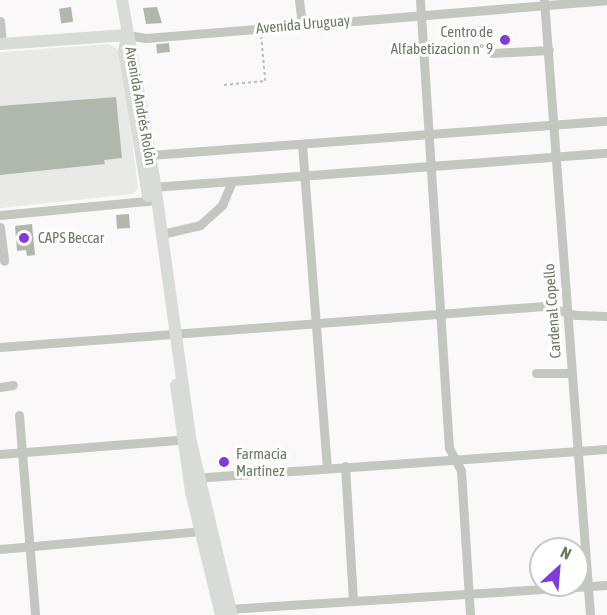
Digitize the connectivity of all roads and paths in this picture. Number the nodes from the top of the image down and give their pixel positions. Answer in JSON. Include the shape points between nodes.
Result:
{"nodes":[{"id":1,"x":122,"y":0,"type":"edge"},
{"id":2,"x":299,"y":0,"type":"edge"},
{"id":3,"x":420,"y":0,"type":"edge"},
{"id":4,"x":607,"y":0,"type":"edge"},
{"id":5,"x":544,"y":2,"type":"edge"},
{"id":6,"x":420,"y":14,"type":"junction"},
{"id":7,"x":0,"y":21,"type":"edge"},
{"id":8,"x":302,"y":23,"type":"junction"},
{"id":9,"x":260,"y":28,"type":"junction"},
{"id":10,"x":127,"y":35,"type":"junction"},
{"id":11,"x":1,"y":44,"type":"edge"},
{"id":12,"x":549,"y":50,"type":"junction"},
{"id":13,"x":492,"y":53,"type":"dead end"},
{"id":14,"x":224,"y":85,"type":"dead end"},
{"id":15,"x":607,"y":121,"type":"edge"},
{"id":16,"x":556,"y":125,"type":"junction"},
{"id":17,"x":427,"y":134,"type":"junction"},
{"id":18,"x":302,"y":144,"type":"junction"},
{"id":19,"x":607,"y":153,"type":"edge"},
{"id":20,"x":150,"y":155,"type":"junction"},
{"id":21,"x":559,"y":156,"type":"junction"},
{"id":22,"x":432,"y":165,"type":"junction"},
{"id":23,"x":304,"y":175,"type":"junction"},
{"id":24,"x":232,"y":181,"type":"junction"},
{"id":25,"x":152,"y":194,"type":"junction"},
{"id":26,"x":0,"y":215,"type":"edge"},
{"id":27,"x":0,"y":227,"type":"edge"},
{"id":28,"x":162,"y":234,"type":"junction"},
{"id":29,"x":4,"y":261,"type":"dead end"},
{"id":30,"x":567,"y":312,"type":"junction"},
{"id":31,"x":441,"y":313,"type":"junction"},
{"id":32,"x":607,"y":316,"type":"edge"},
{"id":33,"x":318,"y":321,"type":"junction"},
{"id":34,"x":173,"y":333,"type":"junction"},
{"id":35,"x":0,"y":347,"type":"edge"},
{"id":36,"x":537,"y":373,"type":"dead end"},
{"id":37,"x":571,"y":373,"type":"junction"},
{"id":38,"x":13,"y":386,"type":"dead end"},
{"id":39,"x":0,"y":387,"type":"edge"},
{"id":40,"x":19,"y":415,"type":"dead end"},
{"id":41,"x":186,"y":439,"type":"junction"},
{"id":42,"x":607,"y":449,"type":"edge"},
{"id":43,"x":577,"y":451,"type":"junction"},
{"id":44,"x":21,"y":452,"type":"junction"},
{"id":45,"x":0,"y":454,"type":"edge"},
{"id":46,"x":454,"y":459,"type":"junction"},
{"id":47,"x":345,"y":466,"type":"junction"},
{"id":48,"x":327,"y":467,"type":"junction"},
{"id":49,"x":193,"y":478,"type":"junction"},
{"id":50,"x":200,"y":531,"type":"junction"},
{"id":51,"x":584,"y":537,"type":"edge"},
{"id":52,"x":30,"y":546,"type":"junction"},
{"id":53,"x":0,"y":549,"type":"edge"},
{"id":54,"x":607,"y":585,"type":"edge"},
{"id":55,"x":589,"y":586,"type":"edge"},
{"id":56,"x":529,"y":589,"type":"edge"},
{"id":57,"x":468,"y":592,"type":"junction"},
{"id":58,"x":589,"y":597,"type":"edge"},
{"id":59,"x":353,"y":599,"type":"junction"},
{"id":60,"x":226,"y":612,"type":"edge"},
{"id":61,"x":35,"y":615,"type":"edge"},
{"id":62,"x":470,"y":615,"type":"edge"},
{"id":63,"x":590,"y":615,"type":"edge"}],
"edges":[{"from":1,"to":10,"type":"main road"},
{"from":2,"to":8,"type":"street"},
{"from":3,"to":6,"type":"street"},
{"from":4,"to":5,"type":"street","name":"Avenida Uruguay"},
{"from":5,"to":6,"type":"street","name":"Avenida Uruguay"},
{"from":5,"to":12,"type":"street","name":"Cardenal Copello"},
{"from":6,"to":8,"type":"street","name":"Avenida Uruguay"},
{"from":6,"to":17,"type":"street"},
{"from":7,"to":11,"type":"street"},
{"from":8,"to":9,"type":"street","name":"Avenida Uruguay"},
{"from":9,"to":10,"type":"street","name":"Avenida Uruguay","via":[[146,38]]},
{"from":9,"to":14,"type":"path","via":[[265,81]]},
{"from":10,"to":11,"type":"main road","name":"Avenida Uruguay"},
{"from":10,"to":20,"type":"main road","name":"Avenida Andrés Rolón"},
{"from":10,"to":25,"type":"main road","name":"Avenida Andrés Rolón","via":[[124,51]]},
{"from":12,"to":13,"type":"street"},
{"from":12,"to":16,"type":"street","name":"Cardenal Copello"},
{"from":15,"to":16,"type":"street"},
{"from":16,"to":17,"type":"street"},
{"from":16,"to":21,"type":"street","name":"Cardenal Copello"},
{"from":17,"to":18,"type":"street"},
{"from":17,"to":22,"type":"street"},
{"from":18,"to":20,"type":"street"},
{"from":18,"to":23,"type":"street"},
{"from":19,"to":21,"type":"street"},
{"from":20,"to":25,"type":"main road","name":"Avenida Andrés Rolón"},
{"from":21,"to":22,"type":"street"},
{"from":21,"to":30,"type":"street","name":"Cardenal Copello"},
{"from":22,"to":23,"type":"street"},
{"from":22,"to":31,"type":"street"},
{"from":23,"to":24,"type":"street"},
{"from":23,"to":33,"type":"street"},
{"from":24,"to":25,"type":"street"},
{"from":24,"to":28,"type":"street","via":[[222,205],[201,225]]},
{"from":25,"to":26,"type":"street"},
{"from":25,"to":28,"type":"main road","name":"Avenida Andrés Rolón"},
{"from":25,"to":34,"type":"main road","name":"Avenida Andrés Rolón"},
{"from":27,"to":29,"type":"street"},
{"from":28,"to":34,"type":"main road","name":"Avenida Andrés Rolón"},
{"from":30,"to":31,"type":"street","via":[[544,306]]},
{"from":30,"to":32,"type":"street"},
{"from":30,"to":37,"type":"street","name":"Cardenal Copello"},
{"from":31,"to":33,"type":"street"},
{"from":31,"to":46,"type":"street","via":[[449,448]]},
{"from":33,"to":34,"type":"street"},
{"from":33,"to":48,"type":"street"},
{"from":34,"to":35,"type":"street"},
{"from":34,"to":41,"type":"main road","name":"Avenida Andrés Rolón"},
{"from":36,"to":37,"type":"street"},
{"from":37,"to":43,"type":"street","name":"Cardenal Copello"},
{"from":38,"to":39,"type":"street"},
{"from":40,"to":44,"type":"street"},
{"from":41,"to":44,"type":"street"},
{"from":41,"to":49,"type":"main road","name":"Avenida Andrés Rolón"},
{"from":42,"to":43,"type":"street"},
{"from":43,"to":46,"type":"street"},
{"from":43,"to":51,"type":"street","name":"Cardenal Copello"},
{"from":44,"to":45,"type":"street"},
{"from":44,"to":52,"type":"street"},
{"from":46,"to":47,"type":"street"},
{"from":46,"to":57,"type":"street","via":[[460,471]]},
{"from":47,"to":48,"type":"street"},
{"from":47,"to":59,"type":"street"},
{"from":48,"to":49,"type":"street"},
{"from":49,"to":50,"type":"main road","name":"Avenida Andrés Rolón"},
{"from":49,"to":60,"type":"main road","name":"Avenida Andrés Rolón"},
{"from":50,"to":52,"type":"street"},
{"from":50,"to":60,"type":"main road","name":"Avenida Andrés Rolón"},
{"from":52,"to":53,"type":"street"},
{"from":52,"to":61,"type":"street"},
{"from":54,"to":55,"type":"street"},
{"from":56,"to":57,"type":"street"},
{"from":57,"to":59,"type":"street"},
{"from":57,"to":62,"type":"street"},
{"from":58,"to":63,"type":"street","name":"Cardenal Copello"},
{"from":59,"to":60,"type":"street"}]}
